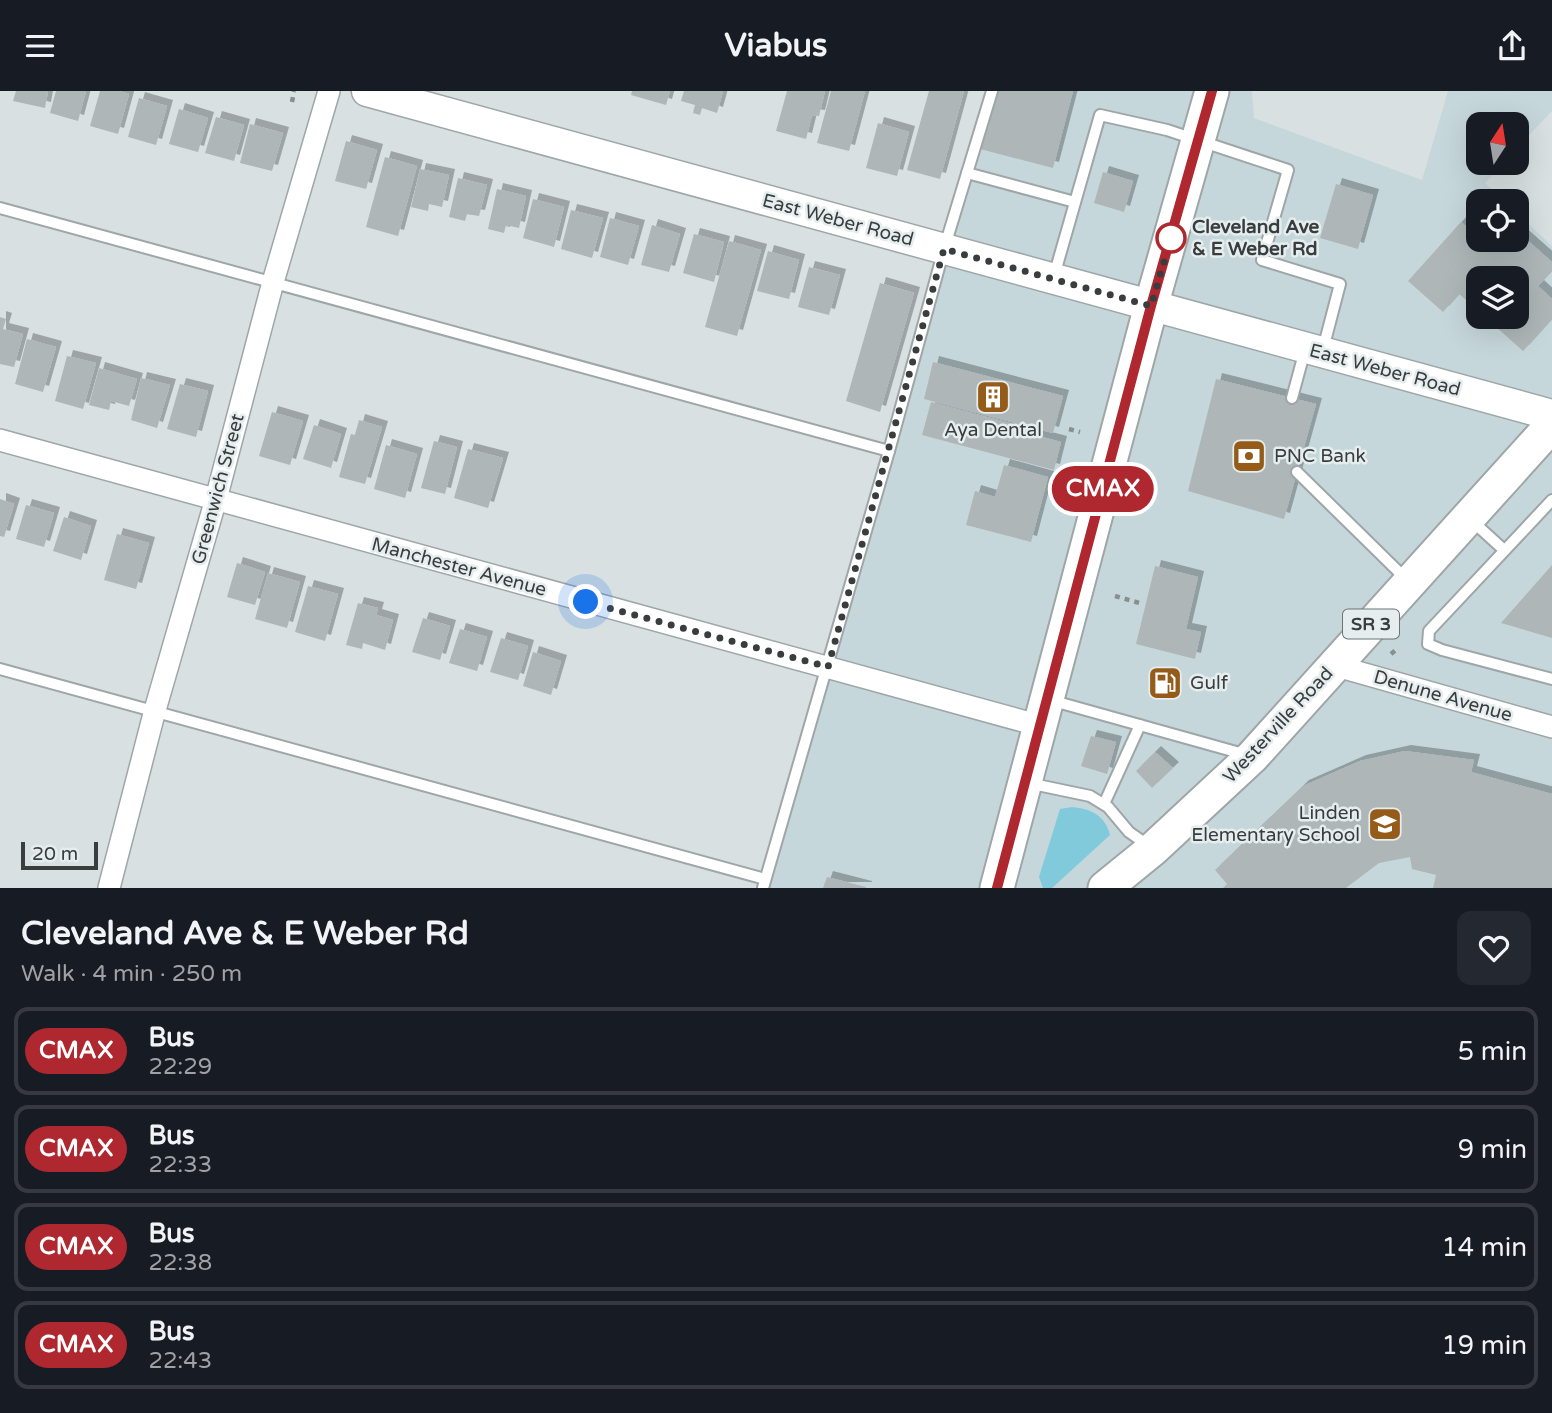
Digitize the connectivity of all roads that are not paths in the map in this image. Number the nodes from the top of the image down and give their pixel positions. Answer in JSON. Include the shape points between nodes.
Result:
{"nodes":[{"id":1,"x":329,"y":91,"type":"edge"},
{"id":2,"x":367,"y":91,"type":"edge"},
{"id":3,"x":992,"y":91,"type":"edge"},
{"id":4,"x":1212,"y":91,"type":"edge"},
{"id":5,"x":1198,"y":141,"type":"junction"},
{"id":6,"x":967,"y":173,"type":"junction"},
{"id":7,"x":1075,"y":202,"type":"junction"},
{"id":8,"x":0,"y":208,"type":"edge"},
{"id":9,"x":944,"y":249,"type":"junction"},
{"id":10,"x":1053,"y":279,"type":"junction"},
{"id":11,"x":273,"y":282,"type":"junction"},
{"id":12,"x":1151,"y":306,"type":"junction"},
{"id":13,"x":1314,"y":350,"type":"junction"},
{"id":14,"x":1292,"y":398,"type":"dead end"},
{"id":15,"x":1547,"y":432,"type":"edge"},
{"id":16,"x":0,"y":440,"type":"edge"},
{"id":17,"x":889,"y":451,"type":"junction"},
{"id":18,"x":1297,"y":472,"type":"dead end"},
{"id":19,"x":216,"y":499,"type":"junction"},
{"id":20,"x":1552,"y":500,"type":"edge"},
{"id":21,"x":1468,"y":517,"type":"junction"},
{"id":22,"x":1504,"y":550,"type":"junction"},
{"id":23,"x":1409,"y":582,"type":"junction"},
{"id":24,"x":1333,"y":665,"type":"junction"},
{"id":25,"x":828,"y":667,"type":"junction"},
{"id":26,"x":0,"y":669,"type":"edge"},
{"id":27,"x":1552,"y":679,"type":"edge"},
{"id":28,"x":155,"y":710,"type":"junction"},
{"id":29,"x":1044,"y":713,"type":"junction"},
{"id":30,"x":1140,"y":726,"type":"junction"},
{"id":31,"x":1552,"y":727,"type":"edge"},
{"id":32,"x":1252,"y":757,"type":"junction"},
{"id":33,"x":1025,"y":782,"type":"junction"},
{"id":34,"x":1104,"y":804,"type":"junction"},
{"id":35,"x":1009,"y":845,"type":"junction"},
{"id":36,"x":1153,"y":849,"type":"junction"},
{"id":37,"x":764,"y":884,"type":"edge"},
{"id":38,"x":1105,"y":887,"type":"edge"},
{"id":39,"x":109,"y":888,"type":"edge"},
{"id":40,"x":997,"y":888,"type":"edge"},
{"id":41,"x":1024,"y":888,"type":"edge"}],
"edges":[{"from":1,"to":11,"type":"street","name":"Greenwich Street"},
{"from":2,"to":9,"type":"street","name":"East Weber Road"},
{"from":3,"to":6,"type":"lane"},
{"from":4,"to":5,"type":"main road"},
{"from":5,"to":7,"type":"lane","via":[[1100,115]]},
{"from":5,"to":12,"type":"main road"},
{"from":5,"to":13,"type":"lane","via":[[1288,170],[1262,260],[1340,284]]},
{"from":6,"to":7,"type":"lane"},
{"from":6,"to":9,"type":"lane"},
{"from":7,"to":10,"type":"lane"},
{"from":8,"to":11,"type":"lane"},
{"from":9,"to":10,"type":"street","name":"East Weber Road"},
{"from":9,"to":17,"type":"lane"},
{"from":10,"to":12,"type":"street","name":"East Weber Road"},
{"from":11,"to":17,"type":"lane"},
{"from":11,"to":19,"type":"street","name":"Greenwich Street"},
{"from":12,"to":13,"type":"street","name":"East Weber Road"},
{"from":12,"to":29,"type":"main road"},
{"from":13,"to":14,"type":"lane"},
{"from":13,"to":15,"type":"street","name":"East Weber Road"},
{"from":15,"to":21,"type":"main road","name":"Westerville Road","number":"SR 3"},
{"from":16,"to":19,"type":"street","name":"Manchester Avenue"},
{"from":17,"to":25,"type":"lane"},
{"from":18,"to":23,"type":"lane"},
{"from":19,"to":25,"type":"street","name":"Manchester Avenue"},
{"from":19,"to":28,"type":"street","name":"Greenwich Street"},
{"from":20,"to":22,"type":"lane"},
{"from":21,"to":22,"type":"lane"},
{"from":21,"to":23,"type":"main road","name":"Westerville Road","number":"SR 3"},
{"from":22,"to":27,"type":"lane","via":[[1429,631],[1428,644]]},
{"from":23,"to":24,"type":"main road","name":"Westerville Road","number":"SR 3"},
{"from":24,"to":31,"type":"street","name":"Denune Avenue"},
{"from":24,"to":32,"type":"main road","name":"Westerville Road","number":"SR 3"},
{"from":25,"to":29,"type":"street","name":"Manchester Avenue"},
{"from":25,"to":37,"type":"lane"},
{"from":26,"to":28,"type":"lane"},
{"from":28,"to":37,"type":"lane"},
{"from":28,"to":39,"type":"street","name":"Greenwich Street"},
{"from":29,"to":30,"type":"lane"},
{"from":29,"to":33,"type":"main road"},
{"from":30,"to":32,"type":"lane"},
{"from":30,"to":34,"type":"lane"},
{"from":32,"to":36,"type":"main road","name":"Westerville Road","number":"SR 3"},
{"from":33,"to":34,"type":"lane","via":[[1090,796]]},
{"from":33,"to":35,"type":"main road"},
{"from":34,"to":36,"type":"lane","via":[[1129,832]]},
{"from":35,"to":40,"type":"main road"},
{"from":35,"to":41,"type":"main road"},
{"from":36,"to":38,"type":"main road","name":"Westerville Road","number":"SR 3"}]}
